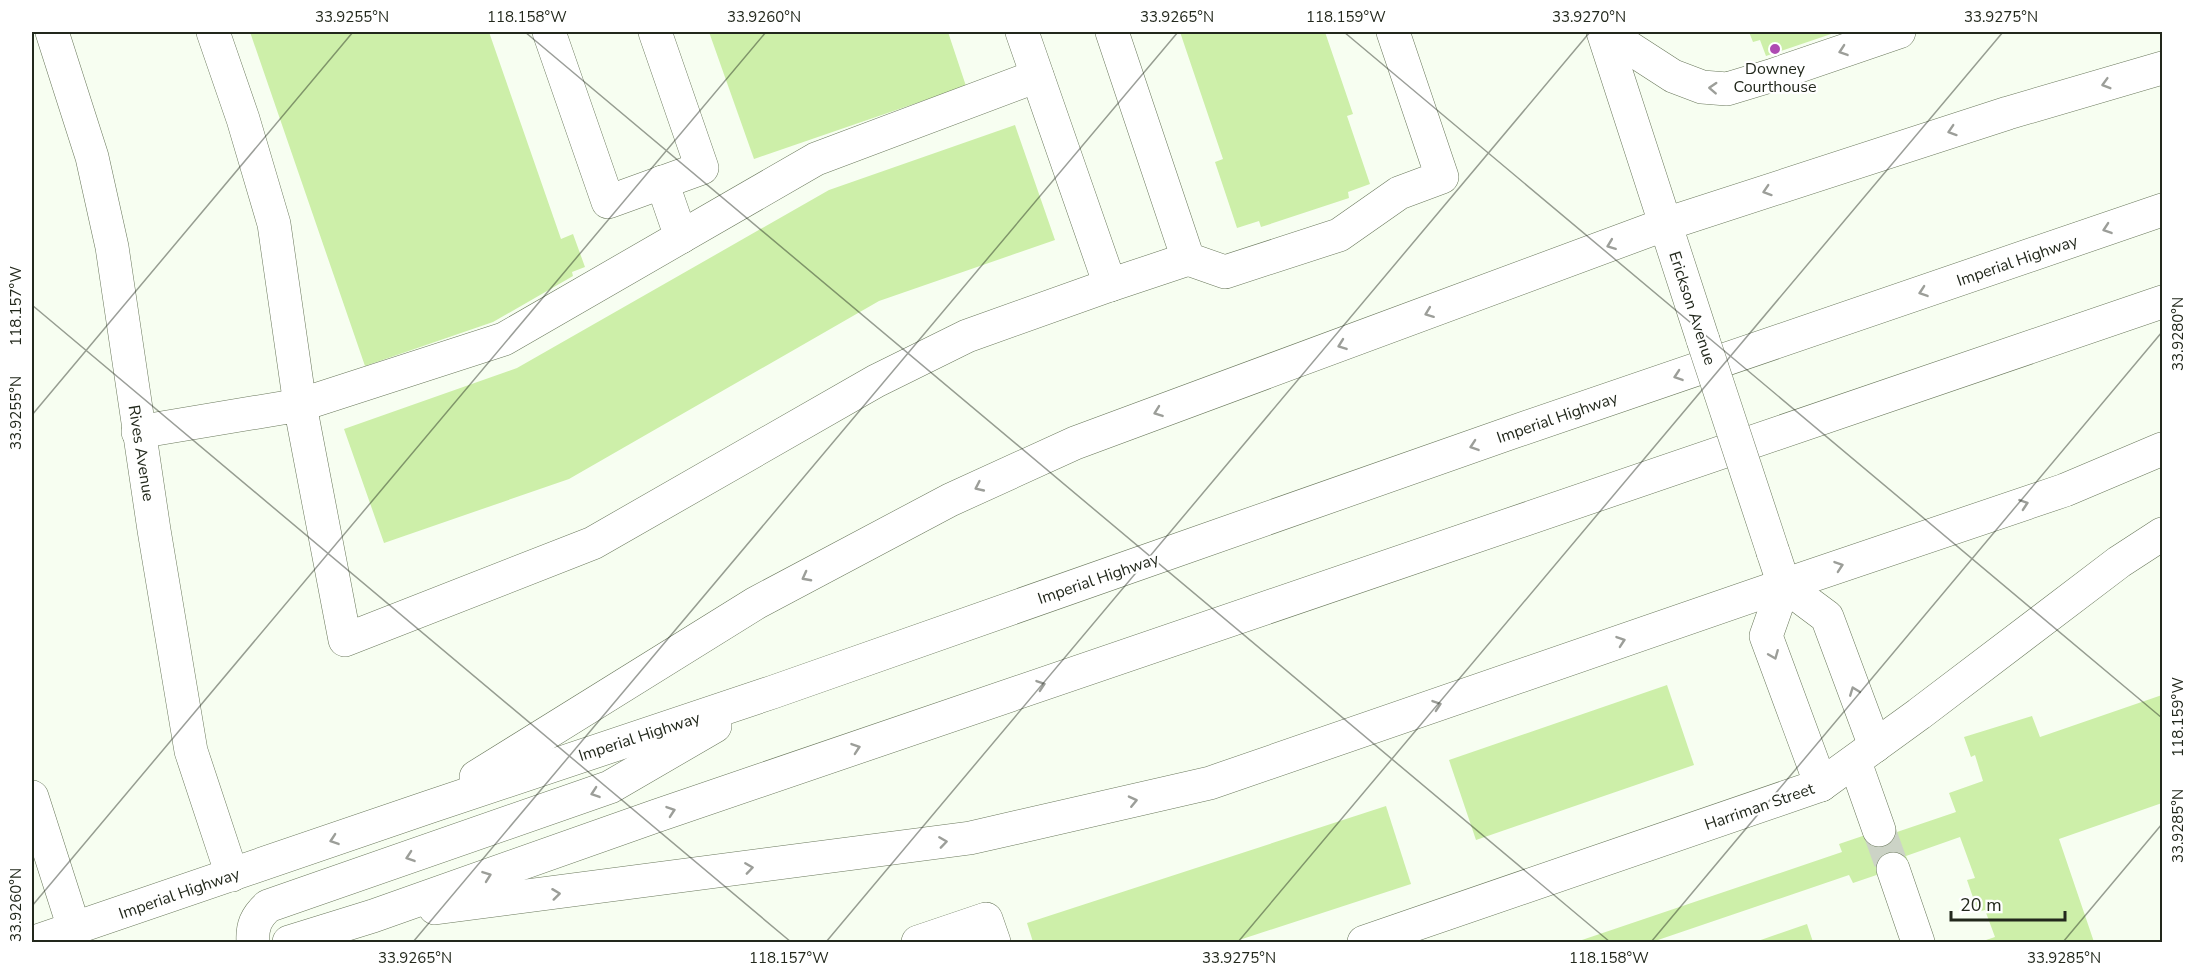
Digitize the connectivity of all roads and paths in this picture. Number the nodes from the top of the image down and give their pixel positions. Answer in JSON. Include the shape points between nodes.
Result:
{"nodes":[{"id":1,"x":52,"y":32,"type":"edge"},
{"id":2,"x":213,"y":32,"type":"edge"},
{"id":3,"x":549,"y":32,"type":"edge"},
{"id":4,"x":655,"y":32,"type":"edge"},
{"id":5,"x":1022,"y":32,"type":"edge"},
{"id":6,"x":1112,"y":32,"type":"edge"},
{"id":7,"x":1393,"y":32,"type":"edge"},
{"id":8,"x":1604,"y":32,"type":"edge"},
{"id":9,"x":1899,"y":32,"type":"edge"},
{"id":10,"x":2163,"y":68,"type":"edge"},
{"id":11,"x":1037,"y":76,"type":"junction"},
{"id":12,"x":662,"y":182,"type":"junction"},
{"id":13,"x":2163,"y":210,"type":"edge"},
{"id":14,"x":1666,"y":224,"type":"junction"},
{"id":15,"x":681,"y":237,"type":"junction"},
{"id":16,"x":1188,"y":259,"type":"junction"},
{"id":17,"x":1110,"y":285,"type":"junction"},
{"id":18,"x":2163,"y":302,"type":"edge"},
{"id":19,"x":300,"y":405,"type":"junction"},
{"id":20,"x":138,"y":432,"type":"junction"},
{"id":21,"x":2163,"y":449,"type":"edge"},
{"id":22,"x":2163,"y":534,"type":"edge"},
{"id":23,"x":1784,"y":585,"type":"junction"},
{"id":24,"x":773,"y":692,"type":"junction"},
{"id":25,"x":1865,"y":754,"type":"junction"},
{"id":26,"x":1821,"y":785,"type":"junction"},
{"id":27,"x":429,"y":807,"type":"junction"},
{"id":28,"x":34,"y":810,"type":"edge"},
{"id":29,"x":1880,"y":830,"type":"tunnel mouth"},
{"id":30,"x":1893,"y":869,"type":"tunnel mouth"},
{"id":31,"x":232,"y":875,"type":"junction"},
{"id":32,"x":373,"y":916,"type":"junction"},
{"id":33,"x":74,"y":928,"type":"junction"},
{"id":34,"x":34,"y":942,"type":"edge"},
{"id":35,"x":253,"y":942,"type":"edge"},
{"id":36,"x":289,"y":942,"type":"edge"},
{"id":37,"x":918,"y":942,"type":"edge"},
{"id":38,"x":994,"y":942,"type":"edge"},
{"id":39,"x":1365,"y":942,"type":"edge"},
{"id":40,"x":1918,"y":942,"type":"edge"}],
"edges":[{"from":1,"to":20,"type":"main road","name":"Rives Avenue","via":[[92,157],[112,247]]},
{"from":2,"to":19,"type":"main road","via":[[274,224]]},
{"from":3,"to":12,"type":"main road","via":[[608,202]]},
{"from":4,"to":12,"type":"main road","via":[[702,168]]},
{"from":5,"to":11,"type":"main road"},
{"from":6,"to":16,"type":"main road"},
{"from":7,"to":16,"type":"main road","via":[[1442,177],[1399,193],[1339,235],[1225,272]]},
{"from":9,"to":8,"type":"main road","one_way":true,"via":[[1727,89],[1702,87],[1673,76]]},
{"from":8,"to":14,"type":"main road","name":"Erickson Avenue"},
{"from":10,"to":14,"type":"main road","one_way":true,"via":[[2008,113]]},
{"from":11,"to":15,"type":"main road","via":[[816,159]]},
{"from":11,"to":17,"type":"main road"},
{"from":12,"to":15,"type":"main road"},
{"from":13,"to":24,"type":"main road","name":"Imperial Highway","one_way":true,"via":[[1524,428]]},
{"from":14,"to":23,"type":"main road","name":"Erickson Avenue","bridge":true},
{"from":14,"to":27,"type":"main road","one_way":true,"via":[[1075,443],[950,500],[756,603]]},
{"from":15,"to":19,"type":"main road","via":[[504,339]]},
{"from":16,"to":17,"type":"main road"},
{"from":17,"to":19,"type":"main road","via":[[967,336],[876,381],[593,543],[345,640]]},
{"from":32,"to":18,"type":"main road","one_way":true},
{"from":19,"to":20,"type":"main road"},
{"from":20,"to":31,"type":"main road","name":"Rives Avenue","via":[[191,751]]},
{"from":23,"to":21,"type":"main road","one_way":true,"via":[[2065,490]]},
{"from":22,"to":25,"type":"main road","name":"Harriman Street","via":[[2119,562]]},
{"from":25,"to":23,"type":"main road","one_way":true,"via":[[1827,617]]},
{"from":23,"to":26,"type":"main road","one_way":true,"via":[[1766,636]]},
{"from":32,"to":23,"type":"main road","one_way":true,"via":[[970,838],[1198,786]]},
{"from":24,"to":27,"type":"main road","name":"Imperial Highway"},
{"from":24,"to":35,"type":"main road","one_way":true,"via":[[610,787],[268,906],[257,916]]},
{"from":25,"to":26,"type":"main road","name":"Harriman Street"},
{"from":25,"to":29,"type":"main road"},
{"from":26,"to":39,"type":"main road","name":"Harriman Street"},
{"from":27,"to":31,"type":"main road","name":"Imperial Highway","one_way":true},
{"from":28,"to":33,"type":"main road"},
{"from":30,"to":40,"type":"main road"},
{"from":31,"to":33,"type":"main road","name":"Imperial Highway"},
{"from":32,"to":36,"type":"main road"},
{"from":33,"to":34,"type":"main road","name":"Imperial Highway"},
{"from":37,"to":38,"type":"main road","via":[[986,919]]}]}
